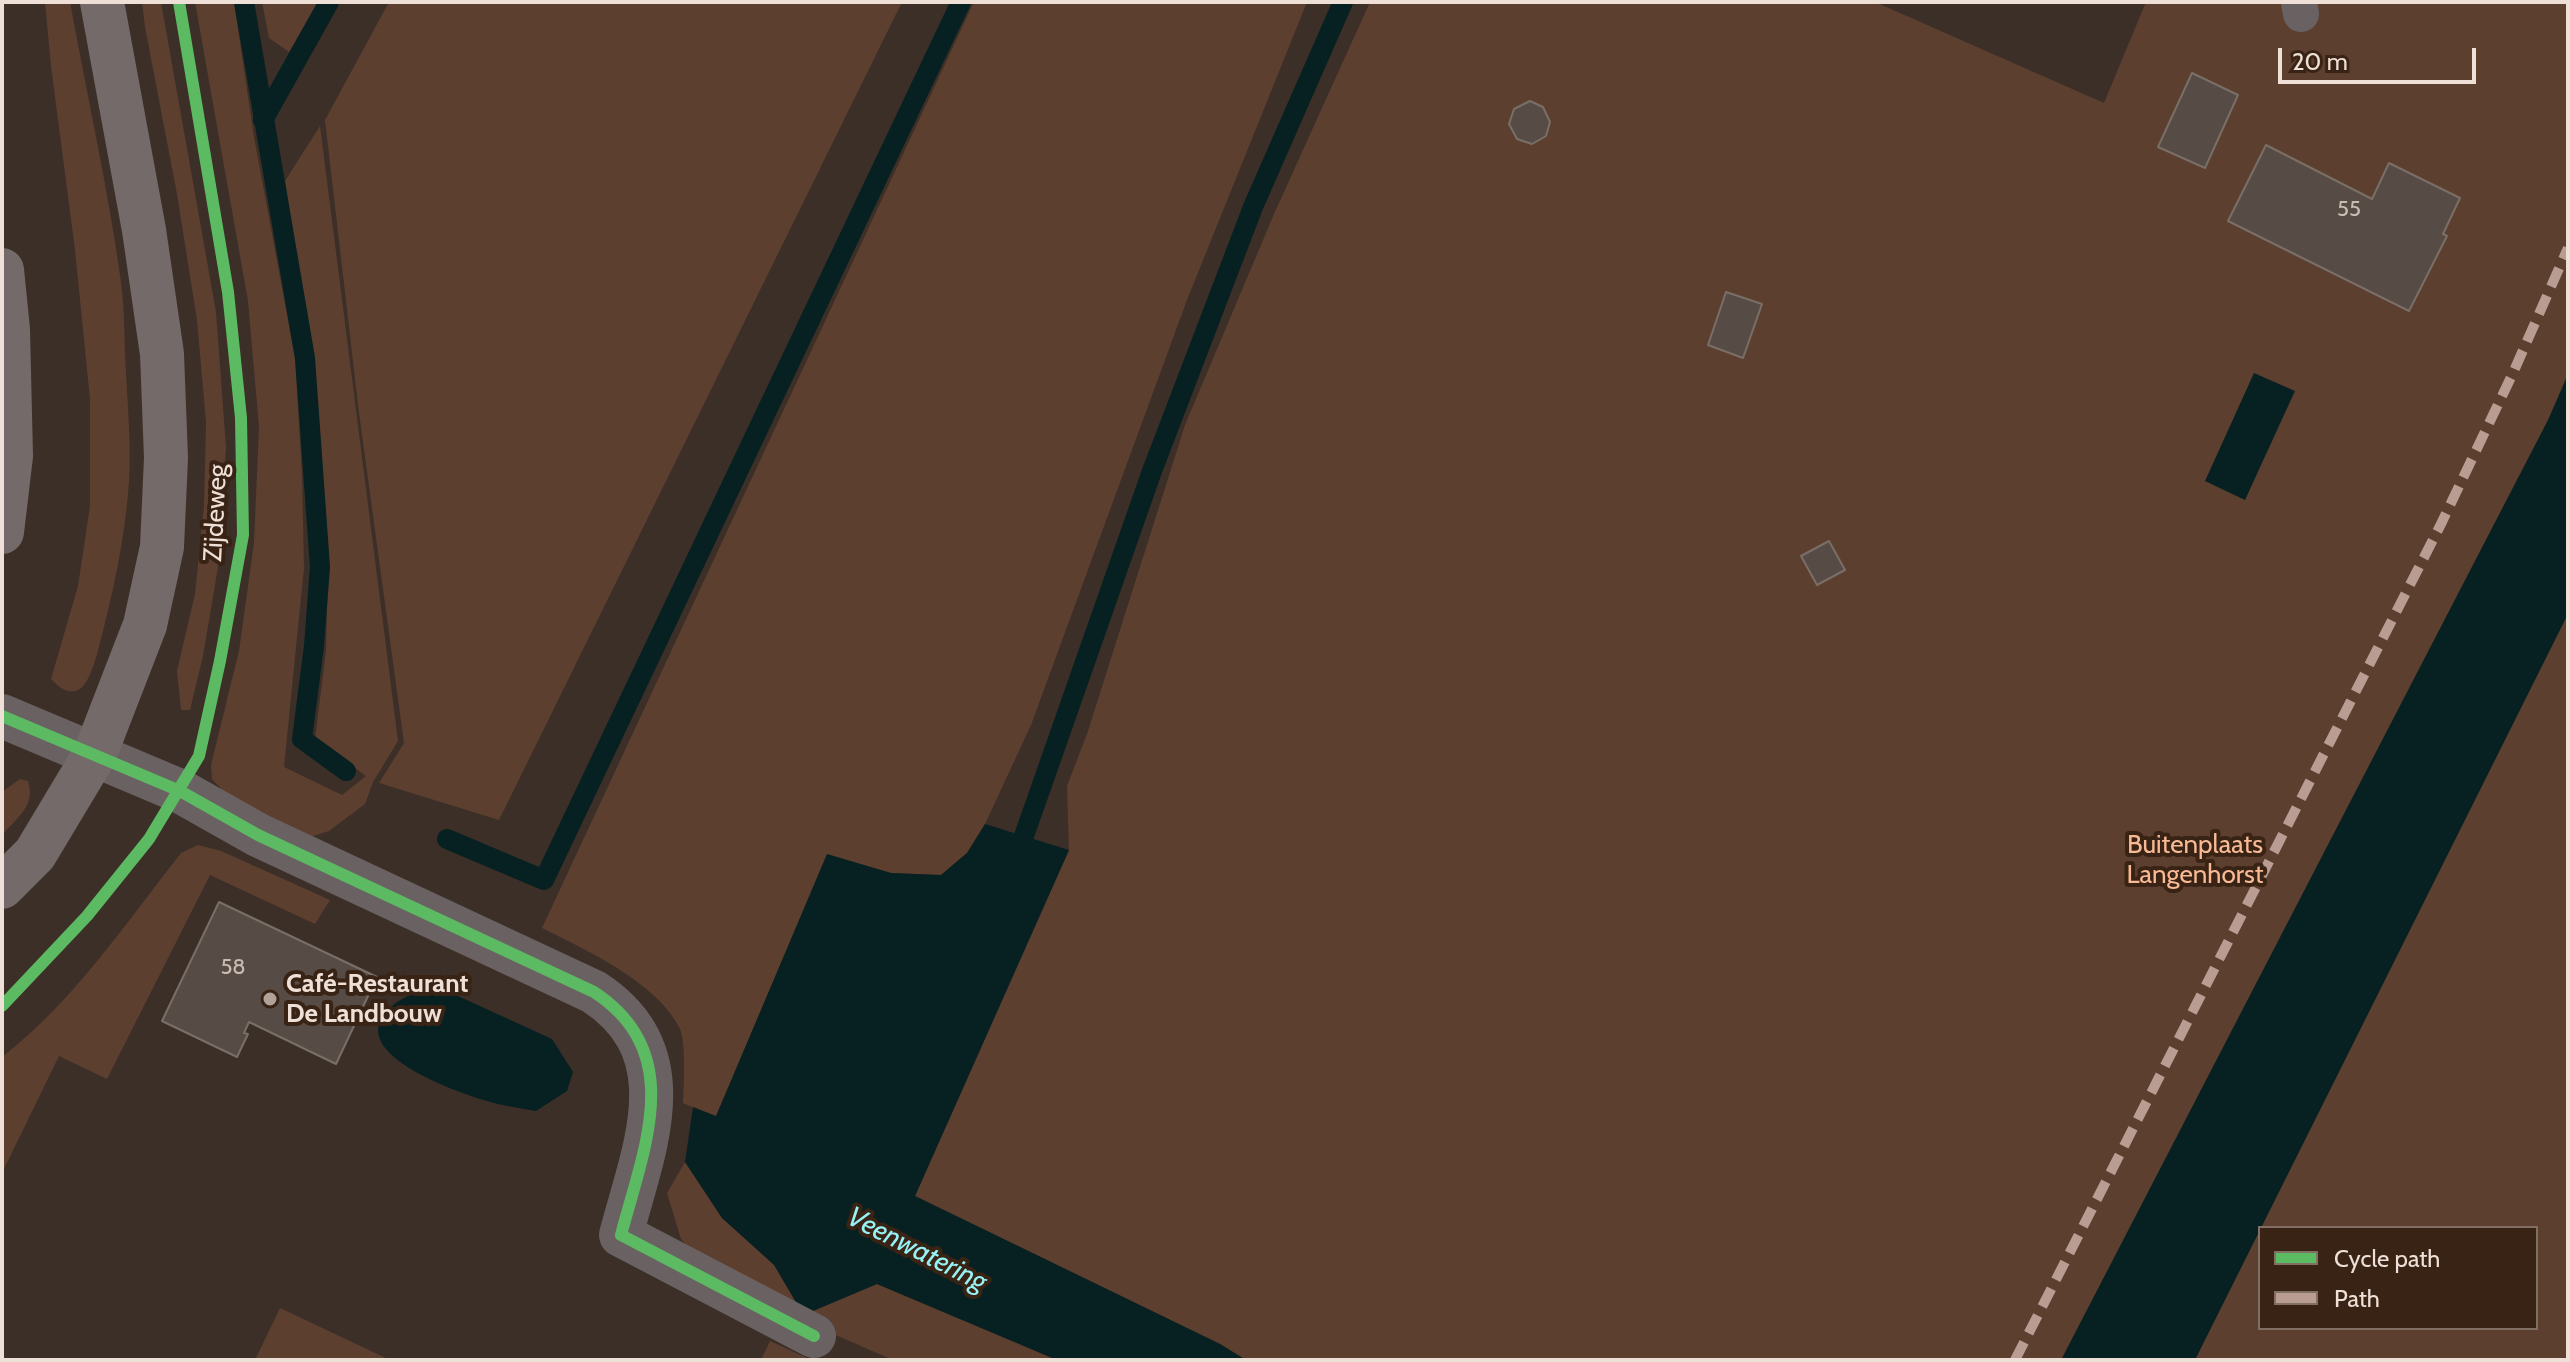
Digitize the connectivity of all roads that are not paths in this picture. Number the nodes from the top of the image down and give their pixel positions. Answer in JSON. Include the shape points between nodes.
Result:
{"nodes":[{"id":1,"x":102,"y":2,"type":"edge"},
{"id":2,"x":2,"y":270,"type":"edge"},
{"id":3,"x":2,"y":532,"type":"edge"},
{"id":4,"x":2,"y":716,"type":"edge"},
{"id":5,"x":95,"y":754,"type":"junction"},
{"id":6,"x":2,"y":887,"type":"edge"},
{"id":7,"x":814,"y":1336,"type":"dead end"}],
"edges":[{"from":1,"to":5,"type":"main road","name":"Zijdeweg","via":[[162,354],[166,458],[162,547],[145,625]]},
{"from":2,"to":3,"type":"main road","via":[[11,456]]},
{"from":4,"to":5,"type":"street"},
{"from":5,"to":6,"type":"main road","name":"Zijdeweg","via":[[35,854]]},
{"from":5,"to":7,"type":"street","via":[[610,1002],[638,1034],[651,1080],[650,1124],[621,1235]]}]}
